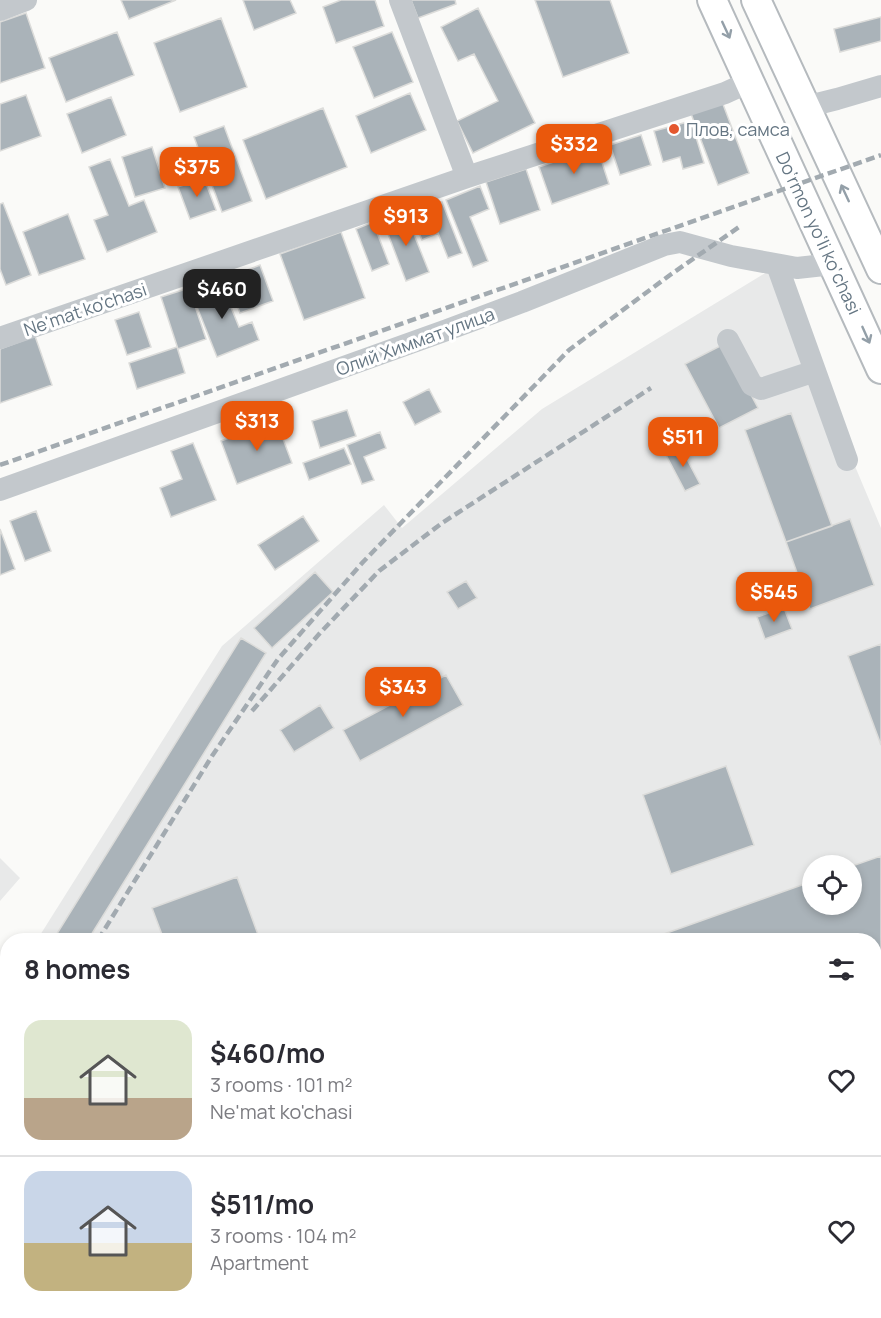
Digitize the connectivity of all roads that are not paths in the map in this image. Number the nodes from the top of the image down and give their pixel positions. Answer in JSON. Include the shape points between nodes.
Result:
{"nodes":[{"id":1,"x":26,"y":0,"type":"edge"},
{"id":2,"x":400,"y":0,"type":"edge"},
{"id":3,"x":712,"y":0,"type":"edge"},
{"id":4,"x":756,"y":0,"type":"edge"},
{"id":5,"x":0,"y":10,"type":"edge"},
{"id":6,"x":749,"y":82,"type":"junction"},
{"id":7,"x":881,"y":86,"type":"edge"},
{"id":8,"x":805,"y":107,"type":"junction"},
{"id":9,"x":467,"y":177,"type":"junction"},
{"id":10,"x":833,"y":264,"type":"junction"},
{"id":11,"x":777,"y":265,"type":"junction"},
{"id":12,"x":881,"y":269,"type":"edge"},
{"id":13,"x":0,"y":338,"type":"edge"},
{"id":14,"x":728,"y":340,"type":"dead end"},
{"id":15,"x":881,"y":369,"type":"edge"},
{"id":16,"x":815,"y":371,"type":"junction"},
{"id":17,"x":847,"y":460,"type":"dead end"},
{"id":18,"x":0,"y":490,"type":"edge"}],
"edges":[{"from":1,"to":5,"type":"street"},
{"from":2,"to":9,"type":"street"},
{"from":3,"to":6,"type":"main road","name":"Do‘rmon yo‘li ko‘chasi","one_way":true},
{"from":4,"to":8,"type":"main road"},
{"from":6,"to":9,"type":"street","name":"Ne'mat ko'chasi"},
{"from":6,"to":10,"type":"main road","name":"Do‘rmon yo‘li ko‘chasi"},
{"from":7,"to":8,"type":"street"},
{"from":12,"to":8,"type":"main road","one_way":true},
{"from":9,"to":13,"type":"street","name":"Ne'mat ko'chasi"},
{"from":10,"to":11,"type":"street","name":"Олий Химмат улица","via":[[797,268]]},
{"from":10,"to":15,"type":"main road","name":"Do‘rmon yo‘li ko‘chasi","one_way":true},
{"from":11,"to":16,"type":"street"},
{"from":11,"to":18,"type":"street","name":"Олий Химмат улица","via":[[680,242],[664,245],[447,330]]},
{"from":14,"to":16,"type":"street","via":[[752,385],[761,390]]},
{"from":16,"to":17,"type":"street"}]}
